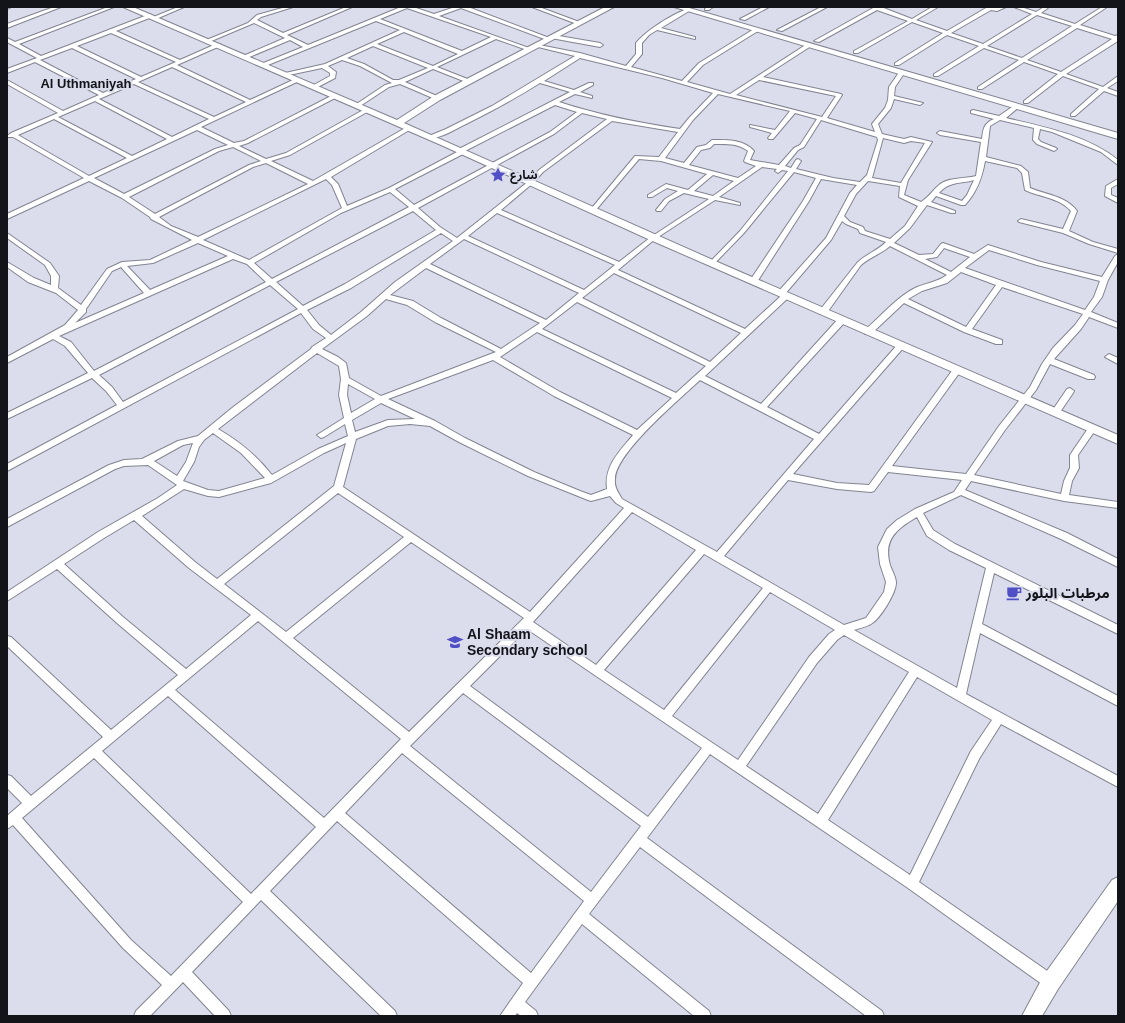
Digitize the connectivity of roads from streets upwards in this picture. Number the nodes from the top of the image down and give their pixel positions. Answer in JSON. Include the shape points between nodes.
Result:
{"nodes":[{"id":1,"x":59,"y":7,"type":"edge"},
{"id":2,"x":112,"y":7,"type":"edge"},
{"id":3,"x":127,"y":7,"type":"edge"},
{"id":4,"x":182,"y":7,"type":"edge"},
{"id":5,"x":290,"y":7,"type":"edge"},
{"id":6,"x":350,"y":7,"type":"edge"},
{"id":7,"x":406,"y":7,"type":"edge"},
{"id":8,"x":461,"y":7,"type":"edge"},
{"id":9,"x":534,"y":7,"type":"edge"},
{"id":10,"x":610,"y":7,"type":"edge"},
{"id":11,"x":678,"y":7,"type":"edge"},
{"id":12,"x":767,"y":7,"type":"edge"},
{"id":13,"x":825,"y":7,"type":"edge"},
{"id":14,"x":877,"y":7,"type":"edge"},
{"id":15,"x":936,"y":7,"type":"edge"},
{"id":16,"x":1004,"y":7,"type":"edge"},
{"id":17,"x":1016,"y":7,"type":"edge"},
{"id":18,"x":1047,"y":7,"type":"edge"},
{"id":19,"x":1105,"y":7,"type":"edge"},
{"id":20,"x":706,"y":8,"type":"edge"},
{"id":21,"x":989,"y":8,"type":"edge"},
{"id":22,"x":687,"y":10,"type":"junction"},
{"id":23,"x":1036,"y":14,"type":"junction"},
{"id":24,"x":434,"y":16,"type":"junction"},
{"id":25,"x":152,"y":17,"type":"junction"},
{"id":26,"x":376,"y":19,"type":"junction"},
{"id":27,"x":742,"y":19,"type":"junction"},
{"id":28,"x":911,"y":20,"type":"junction"},
{"id":29,"x":254,"y":21,"type":"junction"},
{"id":30,"x":579,"y":23,"type":"junction"},
{"id":31,"x":1076,"y":25,"type":"junction"},
{"id":32,"x":7,"y":26,"type":"edge"},
{"id":33,"x":655,"y":28,"type":"junction"},
{"id":34,"x":405,"y":30,"type":"junction"},
{"id":35,"x":756,"y":30,"type":"junction"},
{"id":36,"x":780,"y":30,"type":"junction"},
{"id":37,"x":112,"y":31,"type":"junction"},
{"id":38,"x":947,"y":33,"type":"junction"},
{"id":39,"x":283,"y":35,"type":"junction"},
{"id":40,"x":496,"y":37,"type":"junction"},
{"id":41,"x":290,"y":38,"type":"junction"},
{"id":42,"x":551,"y":38,"type":"junction"},
{"id":43,"x":693,"y":38,"type":"dead end"},
{"id":44,"x":1117,"y":38,"type":"edge"},
{"id":45,"x":207,"y":41,"type":"junction"},
{"id":46,"x":817,"y":41,"type":"junction"},
{"id":47,"x":10,"y":42,"type":"edge"},
{"id":48,"x":218,"y":45,"type":"junction"},
{"id":49,"x":374,"y":45,"type":"junction"},
{"id":50,"x":600,"y":45,"type":"dead end"},
{"id":51,"x":809,"y":45,"type":"junction"},
{"id":52,"x":73,"y":46,"type":"junction"},
{"id":53,"x":983,"y":46,"type":"junction"},
{"id":54,"x":308,"y":47,"type":"junction"},
{"id":55,"x":533,"y":47,"type":"junction"},
{"id":56,"x":856,"y":52,"type":"junction"},
{"id":57,"x":461,"y":53,"type":"junction"},
{"id":58,"x":580,"y":56,"type":"junction"},
{"id":59,"x":245,"y":57,"type":"junction"},
{"id":60,"x":41,"y":58,"type":"junction"},
{"id":61,"x":341,"y":58,"type":"junction"},
{"id":62,"x":35,"y":60,"type":"junction"},
{"id":63,"x":872,"y":60,"type":"junction"},
{"id":64,"x":1024,"y":60,"type":"junction"},
{"id":65,"x":180,"y":62,"type":"junction"},
{"id":66,"x":897,"y":64,"type":"junction"},
{"id":67,"x":172,"y":65,"type":"junction"},
{"id":68,"x":263,"y":65,"type":"junction"},
{"id":69,"x":323,"y":66,"type":"junction"},
{"id":70,"x":433,"y":67,"type":"junction"},
{"id":71,"x":628,"y":67,"type":"junction"},
{"id":72,"x":7,"y":71,"type":"edge"},
{"id":73,"x":902,"y":72,"type":"junction"},
{"id":74,"x":284,"y":74,"type":"junction"},
{"id":75,"x":1062,"y":74,"type":"junction"},
{"id":76,"x":936,"y":76,"type":"junction"},
{"id":77,"x":759,"y":78,"type":"junction"},
{"id":78,"x":1118,"y":78,"type":"edge"},
{"id":79,"x":141,"y":79,"type":"junction"},
{"id":80,"x":297,"y":80,"type":"junction"},
{"id":81,"x":468,"y":81,"type":"junction"},
{"id":82,"x":540,"y":81,"type":"junction"},
{"id":83,"x":7,"y":82,"type":"edge"},
{"id":84,"x":134,"y":82,"type":"junction"},
{"id":85,"x":400,"y":82,"type":"junction"},
{"id":86,"x":684,"y":82,"type":"junction"},
{"id":87,"x":591,"y":84,"type":"dead end"},
{"id":88,"x":314,"y":87,"type":"junction"},
{"id":89,"x":980,"y":88,"type":"junction"},
{"id":90,"x":1103,"y":89,"type":"junction"},
{"id":91,"x":717,"y":92,"type":"junction"},
{"id":92,"x":573,"y":93,"type":"junction"},
{"id":93,"x":1118,"y":94,"type":"edge"},
{"id":94,"x":103,"y":95,"type":"junction"},
{"id":95,"x":732,"y":95,"type":"junction"},
{"id":96,"x":335,"y":96,"type":"junction"},
{"id":97,"x":590,"y":97,"type":"dead end"},
{"id":98,"x":891,"y":97,"type":"junction"},
{"id":99,"x":437,"y":98,"type":"junction"},
{"id":100,"x":95,"y":99,"type":"junction"},
{"id":101,"x":250,"y":102,"type":"junction"},
{"id":102,"x":1026,"y":102,"type":"junction"},
{"id":103,"x":555,"y":103,"type":"junction"},
{"id":104,"x":920,"y":103,"type":"dead end"},
{"id":105,"x":357,"y":106,"type":"junction"},
{"id":106,"x":1016,"y":106,"type":"junction"},
{"id":107,"x":367,"y":110,"type":"junction"},
{"id":108,"x":793,"y":111,"type":"junction"},
{"id":109,"x":580,"y":112,"type":"junction"},
{"id":110,"x":973,"y":112,"type":"dead end"},
{"id":111,"x":63,"y":113,"type":"junction"},
{"id":112,"x":1074,"y":115,"type":"junction"},
{"id":113,"x":54,"y":117,"type":"junction"},
{"id":114,"x":1000,"y":118,"type":"junction"},
{"id":115,"x":611,"y":119,"type":"junction"},
{"id":116,"x":822,"y":119,"type":"junction"},
{"id":117,"x":212,"y":120,"type":"junction"},
{"id":118,"x":1067,"y":121,"type":"junction"},
{"id":119,"x":398,"y":123,"type":"junction"},
{"id":120,"x":752,"y":126,"type":"dead end"},
{"id":121,"x":1037,"y":127,"type":"junction"},
{"id":122,"x":196,"y":128,"type":"junction"},
{"id":123,"x":409,"y":128,"type":"junction"},
{"id":124,"x":1118,"y":128,"type":"edge"},
{"id":125,"x":680,"y":131,"type":"junction"},
{"id":126,"x":777,"y":132,"type":"junction"},
{"id":127,"x":1059,"y":132,"type":"junction"},
{"id":128,"x":940,"y":133,"type":"dead end"},
{"id":129,"x":10,"y":136,"type":"edge"},
{"id":130,"x":881,"y":136,"type":"junction"},
{"id":131,"x":1118,"y":136,"type":"edge"},
{"id":132,"x":431,"y":137,"type":"junction"},
{"id":133,"x":772,"y":138,"type":"dead end"},
{"id":134,"x":172,"y":139,"type":"junction"},
{"id":135,"x":985,"y":141,"type":"junction"},
{"id":136,"x":234,"y":146,"type":"junction"},
{"id":137,"x":1054,"y":149,"type":"dead end"},
{"id":138,"x":461,"y":151,"type":"junction"},
{"id":139,"x":131,"y":158,"type":"junction"},
{"id":140,"x":982,"y":158,"type":"junction"},
{"id":141,"x":661,"y":160,"type":"junction"},
{"id":142,"x":266,"y":161,"type":"junction"},
{"id":143,"x":798,"y":161,"type":"dead end"},
{"id":144,"x":1118,"y":163,"type":"edge"},
{"id":145,"x":761,"y":165,"type":"junction"},
{"id":146,"x":490,"y":166,"type":"junction"},
{"id":147,"x":685,"y":166,"type":"junction"},
{"id":148,"x":779,"y":169,"type":"junction"},
{"id":149,"x":792,"y":170,"type":"junction"},
{"id":150,"x":712,"y":173,"type":"junction"},
{"id":151,"x":326,"y":176,"type":"junction"},
{"id":152,"x":818,"y":177,"type":"junction"},
{"id":153,"x":979,"y":177,"type":"junction"},
{"id":154,"x":88,"y":178,"type":"junction"},
{"id":155,"x":867,"y":179,"type":"junction"},
{"id":156,"x":738,"y":180,"type":"junction"},
{"id":157,"x":1118,"y":181,"type":"edge"},
{"id":158,"x":531,"y":182,"type":"junction"},
{"id":159,"x":312,"y":184,"type":"junction"},
{"id":160,"x":861,"y":184,"type":"junction"},
{"id":161,"x":903,"y":185,"type":"junction"},
{"id":162,"x":391,"y":189,"type":"junction"},
{"id":163,"x":686,"y":191,"type":"junction"},
{"id":164,"x":934,"y":193,"type":"junction"},
{"id":165,"x":650,"y":196,"type":"dead end"},
{"id":166,"x":124,"y":197,"type":"junction"},
{"id":167,"x":713,"y":199,"type":"junction"},
{"id":168,"x":1118,"y":201,"type":"edge"},
{"id":169,"x":738,"y":204,"type":"dead end"},
{"id":170,"x":924,"y":204,"type":"junction"},
{"id":171,"x":413,"y":208,"type":"junction"},
{"id":172,"x":345,"y":209,"type":"junction"},
{"id":173,"x":496,"y":210,"type":"junction"},
{"id":174,"x":593,"y":210,"type":"junction"},
{"id":175,"x":659,"y":210,"type":"dead end"},
{"id":176,"x":953,"y":212,"type":"dead end"},
{"id":177,"x":7,"y":217,"type":"edge"},
{"id":178,"x":842,"y":217,"type":"junction"},
{"id":179,"x":153,"y":218,"type":"junction"},
{"id":180,"x":1021,"y":221,"type":"dead end"},
{"id":181,"x":441,"y":230,"type":"junction"},
{"id":182,"x":1065,"y":232,"type":"junction"},
{"id":183,"x":7,"y":235,"type":"edge"},
{"id":184,"x":464,"y":236,"type":"junction"},
{"id":185,"x":653,"y":238,"type":"junction"},
{"id":186,"x":198,"y":240,"type":"junction"},
{"id":187,"x":458,"y":241,"type":"junction"},
{"id":188,"x":890,"y":242,"type":"junction"},
{"id":189,"x":1118,"y":251,"type":"edge"},
{"id":190,"x":1118,"y":256,"type":"edge"},
{"id":191,"x":231,"y":257,"type":"junction"},
{"id":192,"x":918,"y":257,"type":"junction"},
{"id":193,"x":976,"y":257,"type":"junction"},
{"id":194,"x":248,"y":263,"type":"junction"},
{"id":195,"x":7,"y":264,"type":"edge"},
{"id":196,"x":122,"y":264,"type":"junction"},
{"id":197,"x":712,"y":264,"type":"junction"},
{"id":198,"x":426,"y":265,"type":"junction"},
{"id":199,"x":620,"y":265,"type":"junction"},
{"id":200,"x":960,"y":269,"type":"junction"},
{"id":201,"x":613,"y":270,"type":"junction"},
{"id":202,"x":952,"y":275,"type":"junction"},
{"id":203,"x":1104,"y":280,"type":"junction"},
{"id":204,"x":272,"y":282,"type":"junction"},
{"id":205,"x":753,"y":282,"type":"junction"},
{"id":206,"x":1000,"y":284,"type":"junction"},
{"id":207,"x":54,"y":289,"type":"junction"},
{"id":208,"x":585,"y":293,"type":"junction"},
{"id":209,"x":149,"y":294,"type":"junction"},
{"id":210,"x":783,"y":295,"type":"junction"},
{"id":211,"x":385,"y":296,"type":"junction"},
{"id":212,"x":577,"y":299,"type":"junction"},
{"id":213,"x":903,"y":300,"type":"junction"},
{"id":214,"x":83,"y":310,"type":"junction"},
{"id":215,"x":303,"y":310,"type":"junction"},
{"id":216,"x":823,"y":312,"type":"junction"},
{"id":217,"x":1086,"y":313,"type":"junction"},
{"id":218,"x":842,"y":320,"type":"junction"},
{"id":219,"x":546,"y":323,"type":"junction"},
{"id":220,"x":1118,"y":326,"type":"edge"},
{"id":221,"x":537,"y":329,"type":"junction"},
{"id":222,"x":967,"y":330,"type":"junction"},
{"id":223,"x":745,"y":332,"type":"junction"},
{"id":224,"x":868,"y":332,"type":"junction"},
{"id":225,"x":53,"y":336,"type":"junction"},
{"id":226,"x":331,"y":338,"type":"junction"},
{"id":227,"x":999,"y":342,"type":"dead end"},
{"id":228,"x":900,"y":346,"type":"junction"},
{"id":229,"x":316,"y":349,"type":"junction"},
{"id":230,"x":497,"y":355,"type":"junction"},
{"id":231,"x":1109,"y":358,"type":"dead end"},
{"id":232,"x":7,"y":360,"type":"edge"},
{"id":233,"x":1049,"y":360,"type":"junction"},
{"id":234,"x":1118,"y":361,"type":"edge"},
{"id":235,"x":711,"y":365,"type":"junction"},
{"id":236,"x":957,"y":370,"type":"junction"},
{"id":237,"x":93,"y":374,"type":"junction"},
{"id":238,"x":699,"y":376,"type":"junction"},
{"id":239,"x":1091,"y":377,"type":"dead end"},
{"id":240,"x":345,"y":380,"type":"junction"},
{"id":241,"x":1070,"y":391,"type":"dead end"},
{"id":242,"x":677,"y":397,"type":"junction"},
{"id":243,"x":1024,"y":398,"type":"junction"},
{"id":244,"x":381,"y":399,"type":"junction"},
{"id":245,"x":122,"y":406,"type":"junction"},
{"id":246,"x":761,"y":409,"type":"junction"},
{"id":247,"x":1055,"y":413,"type":"junction"},
{"id":248,"x":7,"y":416,"type":"edge"},
{"id":249,"x":348,"y":418,"type":"junction"},
{"id":250,"x":432,"y":423,"type":"junction"},
{"id":251,"x":212,"y":429,"type":"junction"},
{"id":252,"x":1092,"y":429,"type":"junction"},
{"id":253,"x":638,"y":434,"type":"junction"},
{"id":254,"x":321,"y":435,"type":"dead end"},
{"id":255,"x":352,"y":437,"type":"junction"},
{"id":256,"x":201,"y":438,"type":"junction"},
{"id":257,"x":820,"y":438,"type":"junction"},
{"id":258,"x":1118,"y":440,"type":"edge"},
{"id":259,"x":144,"y":462,"type":"junction"},
{"id":260,"x":7,"y":468,"type":"edge"},
{"id":261,"x":887,"y":469,"type":"junction"},
{"id":262,"x":786,"y":476,"type":"junction"},
{"id":263,"x":968,"y":477,"type":"junction"},
{"id":264,"x":271,"y":480,"type":"junction"},
{"id":265,"x":180,"y":483,"type":"junction"},
{"id":266,"x":338,"y":488,"type":"junction"},
{"id":267,"x":612,"y":491,"type":"junction"},
{"id":268,"x":959,"y":492,"type":"junction"},
{"id":269,"x":1064,"y":498,"type":"junction"},
{"id":270,"x":1118,"y":506,"type":"edge"},
{"id":271,"x":631,"y":508,"type":"junction"},
{"id":272,"x":918,"y":511,"type":"junction"},
{"id":273,"x":135,"y":515,"type":"junction"},
{"id":274,"x":7,"y":523,"type":"edge"},
{"id":275,"x":410,"y":538,"type":"junction"},
{"id":276,"x":702,"y":548,"type":"junction"},
{"id":277,"x":718,"y":558,"type":"junction"},
{"id":278,"x":1118,"y":563,"type":"edge"},
{"id":279,"x":57,"y":564,"type":"junction"},
{"id":280,"x":991,"y":567,"type":"junction"},
{"id":281,"x":217,"y":584,"type":"junction"},
{"id":282,"x":769,"y":586,"type":"junction"},
{"id":283,"x":7,"y":597,"type":"edge"},
{"id":284,"x":258,"y":615,"type":"junction"},
{"id":285,"x":528,"y":620,"type":"junction"},
{"id":286,"x":976,"y":626,"type":"junction"},
{"id":287,"x":844,"y":629,"type":"junction"},
{"id":288,"x":1118,"y":630,"type":"edge"},
{"id":289,"x":286,"y":638,"type":"junction"},
{"id":290,"x":7,"y":640,"type":"edge"},
{"id":291,"x":916,"y":670,"type":"junction"},
{"id":292,"x":596,"y":671,"type":"junction"},
{"id":293,"x":186,"y":675,"type":"junction"},
{"id":294,"x":462,"y":686,"type":"junction"},
{"id":295,"x":168,"y":690,"type":"junction"},
{"id":296,"x":960,"y":696,"type":"junction"},
{"id":297,"x":1118,"y":701,"type":"edge"},
{"id":298,"x":665,"y":717,"type":"junction"},
{"id":299,"x":998,"y":718,"type":"junction"},
{"id":300,"x":111,"y":737,"type":"junction"},
{"id":301,"x":405,"y":743,"type":"junction"},
{"id":302,"x":709,"y":747,"type":"junction"},
{"id":303,"x":95,"y":751,"type":"junction"},
{"id":304,"x":739,"y":767,"type":"junction"},
{"id":305,"x":7,"y":780,"type":"edge"},
{"id":306,"x":1118,"y":782,"type":"edge"},
{"id":307,"x":31,"y":804,"type":"junction"},
{"id":308,"x":337,"y":813,"type":"junction"},
{"id":309,"x":10,"y":821,"type":"edge"},
{"id":310,"x":820,"y":822,"type":"junction"},
{"id":311,"x":649,"y":825,"type":"junction"},
{"id":312,"x":324,"y":826,"type":"junction"},
{"id":313,"x":639,"y":839,"type":"junction"},
{"id":314,"x":912,"y":884,"type":"junction"},
{"id":315,"x":1118,"y":886,"type":"edge"},
{"id":316,"x":261,"y":891,"type":"junction"},
{"id":317,"x":592,"y":900,"type":"junction"},
{"id":318,"x":251,"y":902,"type":"junction"},
{"id":319,"x":581,"y":915,"type":"junction"},
{"id":320,"x":183,"y":972,"type":"junction"},
{"id":321,"x":532,"y":982,"type":"junction"},
{"id":322,"x":1051,"y":982,"type":"junction"},
{"id":323,"x":171,"y":985,"type":"junction"},
{"id":324,"x":516,"y":1003,"type":"junction"},
{"id":325,"x":141,"y":1016,"type":"edge"},
{"id":326,"x":224,"y":1016,"type":"edge"},
{"id":327,"x":390,"y":1016,"type":"edge"},
{"id":328,"x":507,"y":1016,"type":"edge"},
{"id":329,"x":532,"y":1016,"type":"edge"},
{"id":330,"x":704,"y":1016,"type":"edge"},
{"id":331,"x":877,"y":1016,"type":"edge"},
{"id":332,"x":1031,"y":1016,"type":"edge"}],
"edges":[{"from":1,"to":32,"type":"street"},
{"from":2,"to":47,"type":"street"},
{"from":3,"to":25,"type":"street"},
{"from":4,"to":25,"type":"street"},
{"from":5,"to":29,"type":"street","via":[[259,16]]},
{"from":6,"to":39,"type":"street"},
{"from":7,"to":24,"type":"street"},
{"from":7,"to":26,"type":"street"},
{"from":8,"to":24,"type":"street"},
{"from":8,"to":42,"type":"street"},
{"from":9,"to":30,"type":"street"},
{"from":10,"to":30,"type":"street"},
{"from":11,"to":22,"type":"street"},
{"from":12,"to":27,"type":"street"},
{"from":13,"to":36,"type":"street"},
{"from":14,"to":28,"type":"street"},
{"from":14,"to":46,"type":"street"},
{"from":15,"to":28,"type":"street"},
{"from":16,"to":21,"type":"street"},
{"from":17,"to":23,"type":"street"},
{"from":18,"to":23,"type":"street"},
{"from":19,"to":31,"type":"street"},
{"from":20,"to":27,"type":"street"},
{"from":21,"to":38,"type":"street"},
{"from":22,"to":33,"type":"street"},
{"from":22,"to":35,"type":"street"},
{"from":23,"to":31,"type":"street"},
{"from":23,"to":53,"type":"street"},
{"from":24,"to":40,"type":"street"},
{"from":25,"to":37,"type":"street"},
{"from":25,"to":45,"type":"street"},
{"from":26,"to":34,"type":"street"},
{"from":26,"to":54,"type":"street"},
{"from":27,"to":36,"type":"street"},
{"from":28,"to":38,"type":"street"},
{"from":28,"to":56,"type":"street"},
{"from":29,"to":39,"type":"street"},
{"from":29,"to":45,"type":"street"},
{"from":30,"to":42,"type":"street"},
{"from":31,"to":44,"type":"street"},
{"from":31,"to":64,"type":"street"},
{"from":33,"to":43,"type":"street"},
{"from":33,"to":71,"type":"street","via":[[639,43],[639,54]]},
{"from":34,"to":49,"type":"street"},
{"from":34,"to":57,"type":"street"},
{"from":35,"to":51,"type":"street"},
{"from":35,"to":86,"type":"street","via":[[701,64]]},
{"from":36,"to":46,"type":"street"},
{"from":37,"to":52,"type":"street"},
{"from":37,"to":65,"type":"street"},
{"from":38,"to":53,"type":"street"},
{"from":38,"to":66,"type":"street"},
{"from":39,"to":41,"type":"street"},
{"from":40,"to":55,"type":"street"},
{"from":40,"to":57,"type":"street"},
{"from":41,"to":54,"type":"street"},
{"from":41,"to":59,"type":"street"},
{"from":42,"to":50,"type":"street"},
{"from":42,"to":55,"type":"street"},
{"from":44,"to":75,"type":"street"},
{"from":45,"to":48,"type":"street"},
{"from":46,"to":56,"type":"street"},
{"from":47,"to":60,"type":"street"},
{"from":48,"to":59,"type":"street"},
{"from":48,"to":65,"type":"street"},
{"from":49,"to":61,"type":"street"},
{"from":49,"to":70,"type":"street"},
{"from":51,"to":63,"type":"street"},
{"from":51,"to":77,"type":"street"},
{"from":52,"to":60,"type":"street"},
{"from":52,"to":79,"type":"street"},
{"from":53,"to":64,"type":"street"},
{"from":53,"to":76,"type":"street"},
{"from":54,"to":68,"type":"street"},
{"from":55,"to":58,"type":"street"},
{"from":55,"to":81,"type":"street"},
{"from":56,"to":63,"type":"street"},
{"from":57,"to":70,"type":"street"},
{"from":58,"to":71,"type":"street"},
{"from":58,"to":82,"type":"street"},
{"from":59,"to":68,"type":"street"},
{"from":60,"to":62,"type":"street"},
{"from":61,"to":69,"type":"street"},
{"from":61,"to":85,"type":"street","via":[[362,65],[392,81]]},
{"from":62,"to":72,"type":"street"},
{"from":62,"to":94,"type":"street"},
{"from":63,"to":66,"type":"street"},
{"from":63,"to":73,"type":"street"},
{"from":64,"to":75,"type":"street"},
{"from":64,"to":89,"type":"street"},
{"from":65,"to":67,"type":"street"},
{"from":66,"to":76,"type":"street"},
{"from":67,"to":79,"type":"street"},
{"from":67,"to":101,"type":"street"},
{"from":68,"to":74,"type":"street"},
{"from":69,"to":74,"type":"street"},
{"from":69,"to":88,"type":"street","via":[[333,72],[334,77]]},
{"from":70,"to":81,"type":"street"},
{"from":70,"to":85,"type":"street"},
{"from":71,"to":86,"type":"street"},
{"from":73,"to":98,"type":"street","via":[[892,87]]},
{"from":73,"to":106,"type":"street"},
{"from":74,"to":80,"type":"street"},
{"from":75,"to":90,"type":"street"},
{"from":75,"to":102,"type":"street"},
{"from":76,"to":89,"type":"street"},
{"from":77,"to":95,"type":"street"},
{"from":77,"to":116,"type":"street","via":[[839,95]]},
{"from":78,"to":90,"type":"street"},
{"from":79,"to":84,"type":"street"},
{"from":80,"to":88,"type":"street"},
{"from":80,"to":101,"type":"street"},
{"from":81,"to":99,"type":"street"},
{"from":82,"to":92,"type":"street"},
{"from":82,"to":132,"type":"street","via":[[483,114],[443,134]]},
{"from":83,"to":111,"type":"street"},
{"from":84,"to":94,"type":"street"},
{"from":84,"to":117,"type":"street"},
{"from":85,"to":99,"type":"street"},
{"from":85,"to":105,"type":"street","via":[[387,86]]},
{"from":86,"to":91,"type":"street"},
{"from":87,"to":92,"type":"street"},
{"from":88,"to":96,"type":"street"},
{"from":89,"to":102,"type":"street"},
{"from":90,"to":93,"type":"street"},
{"from":90,"to":112,"type":"street"},
{"from":91,"to":95,"type":"street"},
{"from":91,"to":125,"type":"street"},
{"from":92,"to":97,"type":"street"},
{"from":92,"to":103,"type":"street"},
{"from":94,"to":100,"type":"street"},
{"from":95,"to":108,"type":"street"},
{"from":96,"to":105,"type":"street"},
{"from":96,"to":136,"type":"street"},
{"from":98,"to":104,"type":"street"},
{"from":98,"to":130,"type":"street","via":[[888,108],[875,124]]},
{"from":99,"to":119,"type":"street"},
{"from":100,"to":111,"type":"street"},
{"from":100,"to":134,"type":"street"},
{"from":101,"to":117,"type":"street"},
{"from":102,"to":112,"type":"street"},
{"from":103,"to":109,"type":"street"},
{"from":103,"to":138,"type":"street"},
{"from":105,"to":107,"type":"street"},
{"from":106,"to":114,"type":"street"},
{"from":106,"to":118,"type":"street"},
{"from":107,"to":119,"type":"street"},
{"from":107,"to":142,"type":"street","via":[[288,154]]},
{"from":108,"to":116,"type":"street"},
{"from":108,"to":126,"type":"street"},
{"from":109,"to":115,"type":"street"},
{"from":109,"to":146,"type":"street","via":[[552,133]]},
{"from":110,"to":114,"type":"street"},
{"from":111,"to":113,"type":"street"},
{"from":112,"to":124,"type":"street"},
{"from":113,"to":129,"type":"street"},
{"from":113,"to":139,"type":"street"},
{"from":114,"to":121,"type":"street"},
{"from":114,"to":135,"type":"street","via":[[987,126]]},
{"from":115,"to":125,"type":"street"},
{"from":115,"to":158,"type":"street","via":[[541,170]]},
{"from":116,"to":130,"type":"street"},
{"from":116,"to":148,"type":"street","via":[[802,146],[796,149]]},
{"from":117,"to":122,"type":"street"},
{"from":118,"to":127,"type":"street"},
{"from":118,"to":131,"type":"street"},
{"from":119,"to":123,"type":"street"},
{"from":120,"to":126,"type":"street"},
{"from":121,"to":127,"type":"street"},
{"from":121,"to":137,"type":"street","via":[[1034,139]]},
{"from":122,"to":134,"type":"street"},
{"from":122,"to":136,"type":"street"},
{"from":123,"to":132,"type":"street"},
{"from":123,"to":151,"type":"street"},
{"from":125,"to":141,"type":"street"},
{"from":126,"to":133,"type":"street"},
{"from":127,"to":144,"type":"street","via":[[1103,151]]},
{"from":128,"to":135,"type":"street"},
{"from":129,"to":154,"type":"street"},
{"from":130,"to":155,"type":"street","via":[[882,140]]},
{"from":130,"to":161,"type":"street","via":[[929,142]]},
{"from":132,"to":138,"type":"street"},
{"from":134,"to":139,"type":"street"},
{"from":135,"to":140,"type":"street"},
{"from":136,"to":142,"type":"street"},
{"from":136,"to":166,"type":"street","via":[[217,150]]},
{"from":138,"to":146,"type":"street"},
{"from":138,"to":162,"type":"street"},
{"from":139,"to":154,"type":"street"},
{"from":140,"to":153,"type":"street"},
{"from":140,"to":182,"type":"street","via":[[1018,167],[1025,172],[1027,189],[1071,206],[1074,211]]},
{"from":141,"to":147,"type":"street"},
{"from":141,"to":174,"type":"street","via":[[637,157]]},
{"from":142,"to":159,"type":"street"},
{"from":142,"to":179,"type":"street","via":[[251,166]]},
{"from":143,"to":149,"type":"street"},
{"from":145,"to":147,"type":"street","via":[[747,161],[752,152],[748,148],[732,142],[712,142],[708,147],[699,148]]},
{"from":145,"to":148,"type":"street"},
{"from":145,"to":156,"type":"street"},
{"from":146,"to":158,"type":"street"},
{"from":146,"to":171,"type":"street"},
{"from":147,"to":150,"type":"street"},
{"from":148,"to":149,"type":"street"},
{"from":149,"to":152,"type":"street"},
{"from":149,"to":197,"type":"street","via":[[742,232]]},
{"from":150,"to":156,"type":"street"},
{"from":150,"to":163,"type":"street"},
{"from":151,"to":159,"type":"street"},
{"from":151,"to":172,"type":"street","via":[[335,184]]},
{"from":152,"to":160,"type":"street"},
{"from":152,"to":205,"type":"street","via":[[806,201]]},
{"from":153,"to":164,"type":"street","via":[[942,185]]},
{"from":153,"to":164,"type":"street","via":[[971,196],[963,204]]},
{"from":154,"to":166,"type":"street"},
{"from":154,"to":177,"type":"street"},
{"from":155,"to":160,"type":"street"},
{"from":155,"to":161,"type":"street"},
{"from":156,"to":167,"type":"street"},
{"from":157,"to":168,"type":"street","via":[[1108,188],[1107,194]]},
{"from":158,"to":173,"type":"street"},
{"from":158,"to":174,"type":"street"},
{"from":159,"to":186,"type":"street"},
{"from":160,"to":178,"type":"street","via":[[853,193]]},
{"from":161,"to":170,"type":"street","via":[[901,196]]},
{"from":162,"to":171,"type":"street"},
{"from":162,"to":172,"type":"street"},
{"from":163,"to":165,"type":"street","via":[[666,186]]},
{"from":163,"to":167,"type":"street"},
{"from":163,"to":175,"type":"street","via":[[667,200]]},
{"from":164,"to":170,"type":"street"},
{"from":166,"to":179,"type":"street"},
{"from":167,"to":169,"type":"street"},
{"from":167,"to":185,"type":"street"},
{"from":170,"to":176,"type":"street"},
{"from":170,"to":188,"type":"street","via":[[908,227]]},
{"from":171,"to":181,"type":"street"},
{"from":171,"to":204,"type":"street"},
{"from":172,"to":194,"type":"street"},
{"from":173,"to":184,"type":"street"},
{"from":173,"to":199,"type":"street"},
{"from":174,"to":185,"type":"street"},
{"from":178,"to":188,"type":"street","via":[[848,223],[861,228],[862,232]]},
{"from":178,"to":210,"type":"street","via":[[834,232]]},
{"from":179,"to":186,"type":"street"},
{"from":180,"to":182,"type":"street"},
{"from":181,"to":187,"type":"street"},
{"from":181,"to":215,"type":"street"},
{"from":182,"to":189,"type":"street"},
{"from":183,"to":207,"type":"street","via":[[48,264],[55,276]]},
{"from":184,"to":187,"type":"street"},
{"from":184,"to":208,"type":"street"},
{"from":185,"to":197,"type":"street"},
{"from":185,"to":199,"type":"street"},
{"from":186,"to":191,"type":"street"},
{"from":186,"to":196,"type":"street","via":[[151,262]]},
{"from":187,"to":198,"type":"street"},
{"from":188,"to":192,"type":"street"},
{"from":188,"to":216,"type":"street","via":[[879,252],[866,257]]},
{"from":190,"to":203,"type":"street"},
{"from":191,"to":194,"type":"street"},
{"from":191,"to":209,"type":"street"},
{"from":192,"to":193,"type":"street","via":[[935,256],[943,245]]},
{"from":192,"to":202,"type":"street"},
{"from":193,"to":200,"type":"street"},
{"from":193,"to":203,"type":"street","via":[[988,247],[1038,264]]},
{"from":194,"to":204,"type":"street"},
{"from":195,"to":207,"type":"street","via":[[31,280]]},
{"from":196,"to":209,"type":"street"},
{"from":196,"to":214,"type":"street","via":[[109,270]]},
{"from":197,"to":205,"type":"street"},
{"from":198,"to":211,"type":"street"},
{"from":198,"to":219,"type":"street"},
{"from":199,"to":201,"type":"street"},
{"from":200,"to":202,"type":"street"},
{"from":200,"to":206,"type":"street"},
{"from":201,"to":208,"type":"street"},
{"from":201,"to":223,"type":"street"},
{"from":202,"to":213,"type":"street","via":[[944,282],[919,289]]},
{"from":203,"to":217,"type":"street","via":[[1098,296]]},
{"from":204,"to":215,"type":"street"},
{"from":204,"to":237,"type":"street"},
{"from":205,"to":210,"type":"street"},
{"from":206,"to":217,"type":"street"},
{"from":206,"to":222,"type":"street"},
{"from":207,"to":214,"type":"street"},
{"from":208,"to":212,"type":"street"},
{"from":209,"to":225,"type":"street"},
{"from":210,"to":216,"type":"street"},
{"from":210,"to":223,"type":"street"},
{"from":211,"to":226,"type":"street"},
{"from":211,"to":230,"type":"street","via":[[410,303]]},
{"from":212,"to":219,"type":"street"},
{"from":212,"to":235,"type":"street"},
{"from":213,"to":222,"type":"street"},
{"from":213,"to":224,"type":"street"},
{"from":214,"to":225,"type":"street","via":[[68,327]]},
{"from":215,"to":226,"type":"street","via":[[316,327]]},
{"from":215,"to":245,"type":"street"},
{"from":216,"to":218,"type":"street"},
{"from":217,"to":220,"type":"street"},
{"from":217,"to":233,"type":"street","via":[[1078,327]]},
{"from":218,"to":224,"type":"street"},
{"from":218,"to":246,"type":"street"},
{"from":219,"to":221,"type":"street"},
{"from":221,"to":230,"type":"street"},
{"from":221,"to":242,"type":"street"},
{"from":222,"to":227,"type":"street"},
{"from":223,"to":235,"type":"street"},
{"from":224,"to":228,"type":"street"},
{"from":225,"to":232,"type":"street"},
{"from":225,"to":237,"type":"street","via":[[68,344]]},
{"from":226,"to":229,"type":"street"},
{"from":228,"to":236,"type":"street"},
{"from":228,"to":257,"type":"street"},
{"from":229,"to":240,"type":"street","via":[[343,365]]},
{"from":229,"to":251,"type":"street"},
{"from":230,"to":244,"type":"street"},
{"from":230,"to":253,"type":"street","via":[[557,394]]},
{"from":231,"to":234,"type":"street"},
{"from":233,"to":239,"type":"street"},
{"from":233,"to":243,"type":"street","via":[[1033,388]]},
{"from":235,"to":238,"type":"street"},
{"from":236,"to":243,"type":"street"},
{"from":236,"to":261,"type":"street"},
{"from":237,"to":245,"type":"street"},
{"from":237,"to":248,"type":"street"},
{"from":238,"to":242,"type":"street"},
{"from":238,"to":246,"type":"street"},
{"from":240,"to":244,"type":"street"},
{"from":240,"to":249,"type":"street","via":[[343,395]]},
{"from":241,"to":247,"type":"street"},
{"from":242,"to":253,"type":"street"},
{"from":243,"to":247,"type":"street"},
{"from":243,"to":263,"type":"street"},
{"from":244,"to":249,"type":"street"},
{"from":244,"to":250,"type":"street"},
{"from":245,"to":260,"type":"street"},
{"from":246,"to":257,"type":"street"},
{"from":247,"to":252,"type":"street"},
{"from":249,"to":254,"type":"street"},
{"from":249,"to":255,"type":"street"},
{"from":250,"to":255,"type":"street","via":[[388,423]]},
{"from":250,"to":267,"type":"street","via":[[531,474],[577,493],[591,498]]},
{"from":251,"to":256,"type":"street"},
{"from":251,"to":264,"type":"street","via":[[253,456]]},
{"from":252,"to":258,"type":"street"},
{"from":252,"to":269,"type":"street","via":[[1074,455],[1076,466]]},
{"from":253,"to":267,"type":"street","via":[[616,462],[610,478]]},
{"from":255,"to":264,"type":"street","via":[[321,451]]},
{"from":255,"to":266,"type":"street"},
{"from":256,"to":259,"type":"street","via":[[181,443]]},
{"from":256,"to":265,"type":"street","via":[[193,450]]},
{"from":257,"to":262,"type":"street"},
{"from":259,"to":265,"type":"street","via":[[163,470]]},
{"from":259,"to":274,"type":"street","via":[[124,463],[112,467]]},
{"from":261,"to":262,"type":"street","via":[[871,490]]},
{"from":261,"to":263,"type":"street"},
{"from":262,"to":277,"type":"street"},
{"from":263,"to":268,"type":"street"},
{"from":263,"to":269,"type":"street"},
{"from":264,"to":265,"type":"street","via":[[219,494],[208,493]]},
{"from":265,"to":273,"type":"street","via":[[161,500]]},
{"from":266,"to":275,"type":"street"},
{"from":266,"to":281,"type":"street"},
{"from":267,"to":271,"type":"street","via":[[618,501]]},
{"from":268,"to":272,"type":"street"},
{"from":268,"to":278,"type":"street","via":[[1064,536]]},
{"from":269,"to":270,"type":"street"},
{"from":271,"to":276,"type":"street"},
{"from":271,"to":285,"type":"street"},
{"from":272,"to":280,"type":"street","via":[[930,533]]},
{"from":272,"to":287,"type":"street","via":[[890,532],[883,547],[891,582],[879,609],[869,621]]},
{"from":273,"to":279,"type":"street"},
{"from":273,"to":281,"type":"street"},
{"from":275,"to":285,"type":"street"},
{"from":275,"to":289,"type":"street"},
{"from":276,"to":277,"type":"street"},
{"from":276,"to":292,"type":"street"},
{"from":277,"to":282,"type":"street"},
{"from":279,"to":283,"type":"street"},
{"from":279,"to":293,"type":"street"},
{"from":280,"to":286,"type":"street"},
{"from":280,"to":288,"type":"street"},
{"from":281,"to":284,"type":"street"},
{"from":282,"to":287,"type":"street"},
{"from":282,"to":298,"type":"street"},
{"from":284,"to":289,"type":"street"},
{"from":284,"to":293,"type":"street"},
{"from":285,"to":292,"type":"street"},
{"from":285,"to":294,"type":"street"},
{"from":286,"to":296,"type":"street"},
{"from":286,"to":297,"type":"street"},
{"from":287,"to":291,"type":"street"},
{"from":287,"to":304,"type":"street","via":[[813,660]]},
{"from":289,"to":301,"type":"street"},
{"from":290,"to":300,"type":"street"},
{"from":291,"to":296,"type":"street"},
{"from":291,"to":310,"type":"street"},
{"from":292,"to":298,"type":"street"},
{"from":293,"to":295,"type":"street"},
{"from":294,"to":301,"type":"street"},
{"from":294,"to":311,"type":"street"},
{"from":295,"to":300,"type":"street"},
{"from":295,"to":312,"type":"street"},
{"from":296,"to":299,"type":"street"},
{"from":298,"to":302,"type":"street"},
{"from":299,"to":306,"type":"street"},
{"from":299,"to":314,"type":"street","via":[[976,755]]},
{"from":300,"to":303,"type":"street"},
{"from":301,"to":308,"type":"street"},
{"from":301,"to":317,"type":"street"},
{"from":302,"to":304,"type":"street"},
{"from":302,"to":311,"type":"street"},
{"from":303,"to":307,"type":"street"},
{"from":303,"to":318,"type":"street"},
{"from":304,"to":310,"type":"street"},
{"from":305,"to":307,"type":"street"},
{"from":307,"to":309,"type":"street"},
{"from":308,"to":312,"type":"street"},
{"from":308,"to":321,"type":"street"},
{"from":309,"to":323,"type":"street","via":[[127,944]]},
{"from":310,"to":314,"type":"street"},
{"from":311,"to":313,"type":"street"},
{"from":312,"to":316,"type":"street"},
{"from":313,"to":317,"type":"street"},
{"from":313,"to":331,"type":"street"},
{"from":314,"to":322,"type":"street"},
{"from":315,"to":322,"type":"street"},
{"from":316,"to":318,"type":"street"},
{"from":316,"to":327,"type":"street"},
{"from":317,"to":319,"type":"street"},
{"from":318,"to":320,"type":"street"},
{"from":319,"to":321,"type":"street"},
{"from":319,"to":330,"type":"street"},
{"from":320,"to":323,"type":"street"},
{"from":320,"to":326,"type":"street"},
{"from":321,"to":324,"type":"street"},
{"from":322,"to":332,"type":"street"},
{"from":323,"to":325,"type":"street"},
{"from":324,"to":328,"type":"street"},
{"from":324,"to":329,"type":"street"}]}
